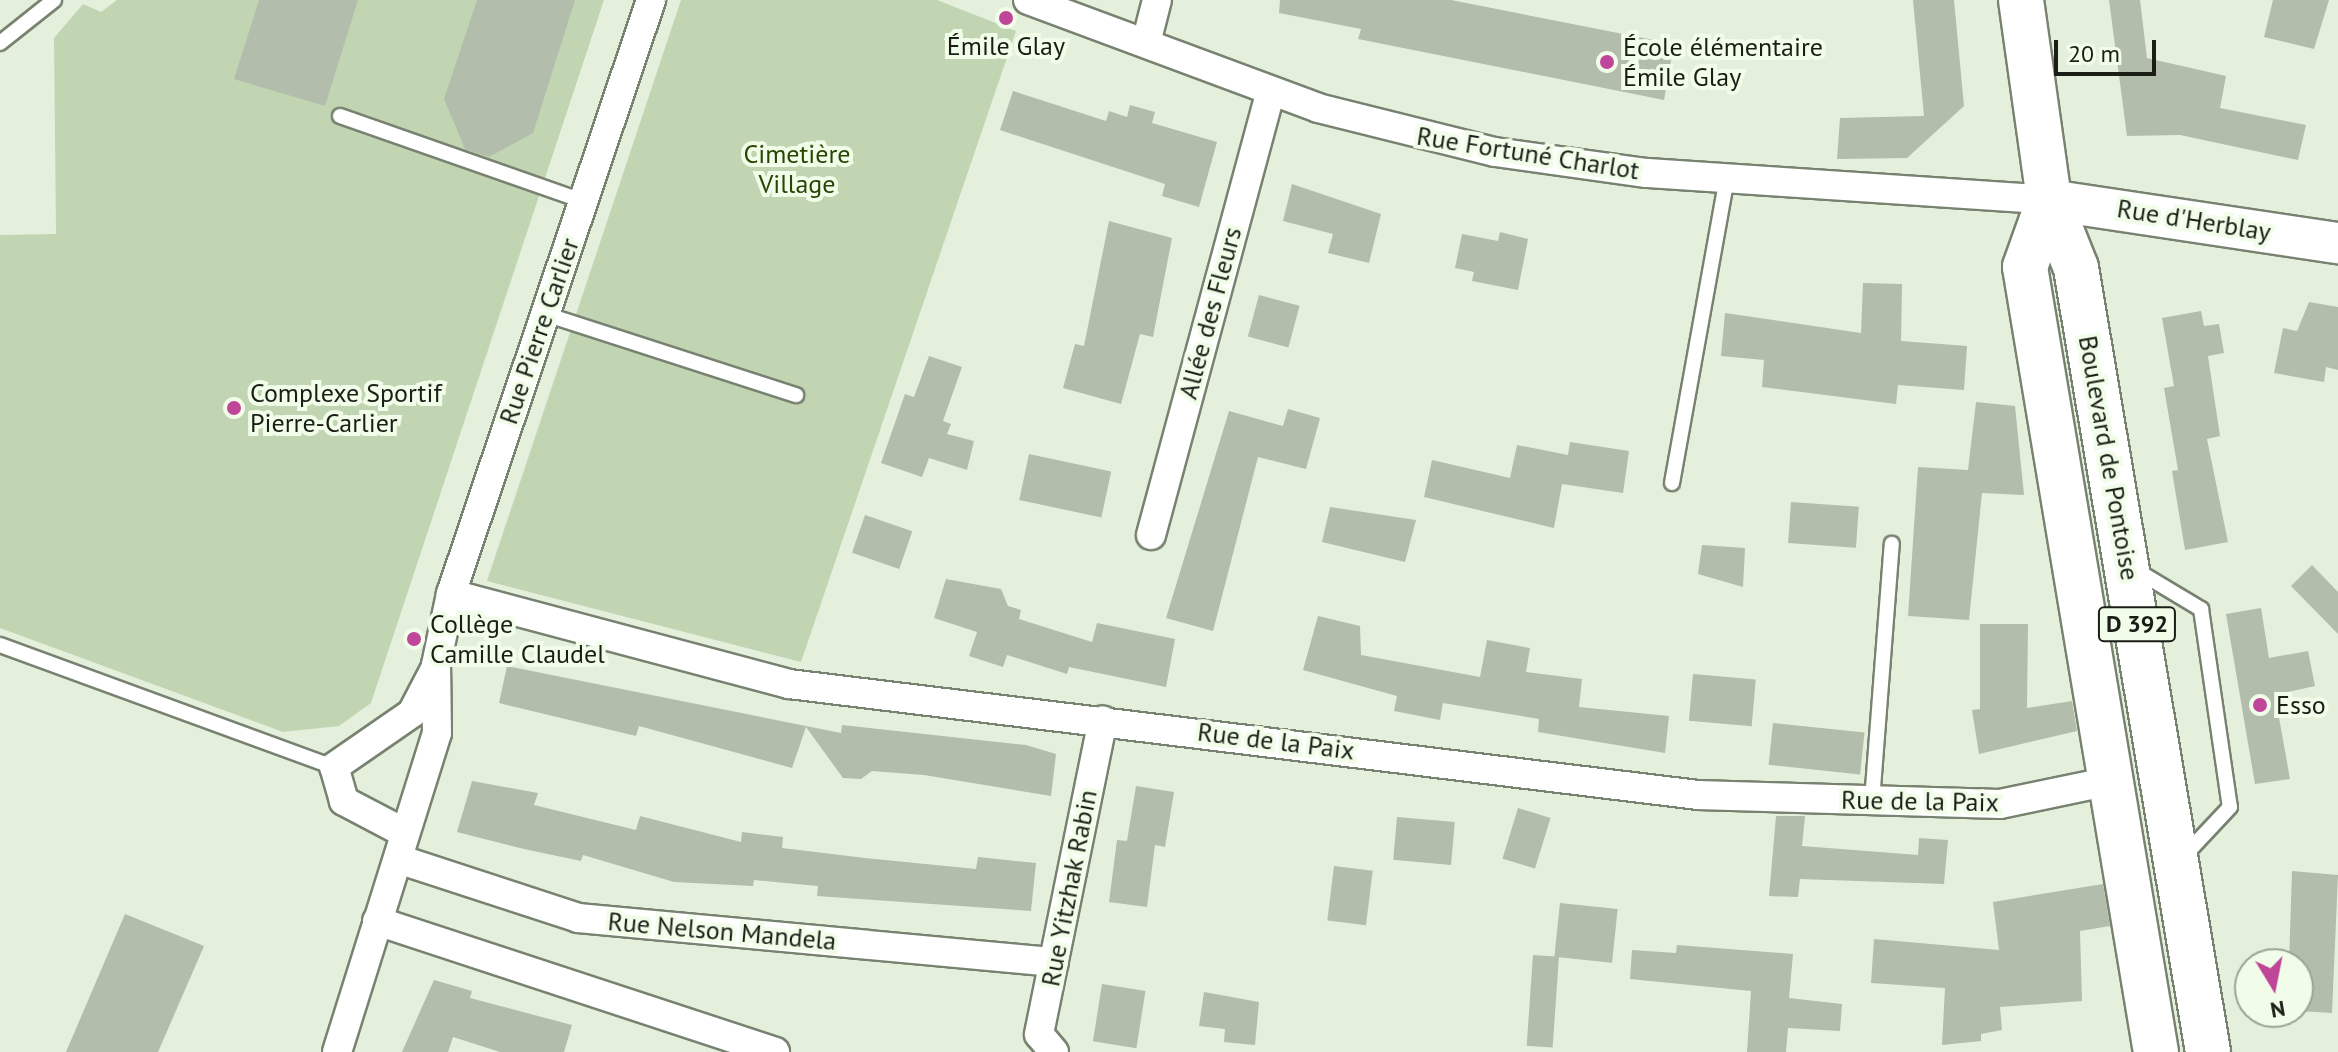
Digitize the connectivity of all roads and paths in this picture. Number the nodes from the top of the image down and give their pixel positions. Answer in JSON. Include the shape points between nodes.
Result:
{"nodes":[{"id":1,"x":54,"y":0,"type":"edge"},
{"id":2,"x":651,"y":0,"type":"edge"},
{"id":3,"x":1028,"y":0,"type":"edge"},
{"id":4,"x":1157,"y":0,"type":"edge"},
{"id":5,"x":2021,"y":0,"type":"edge"},
{"id":6,"x":0,"y":43,"type":"edge"},
{"id":7,"x":1146,"y":43,"type":"junction"},
{"id":8,"x":1271,"y":91,"type":"junction"},
{"id":9,"x":340,"y":116,"type":"dead end"},
{"id":10,"x":1727,"y":178,"type":"junction"},
{"id":11,"x":2049,"y":200,"type":"junction"},
{"id":12,"x":583,"y":201,"type":"junction"},
{"id":13,"x":2338,"y":243,"type":"edge"},
{"id":14,"x":545,"y":314,"type":"junction"},
{"id":15,"x":796,"y":395,"type":"dead end"},
{"id":16,"x":1672,"y":483,"type":"dead end"},
{"id":17,"x":1151,"y":535,"type":"dead end"},
{"id":18,"x":1892,"y":544,"type":"dead end"},
{"id":19,"x":2127,"y":564,"type":"junction"},
{"id":20,"x":451,"y":594,"type":"junction"},
{"id":21,"x":0,"y":645,"type":"edge"},
{"id":22,"x":436,"y":665,"type":"junction"},
{"id":23,"x":1103,"y":720,"type":"junction"},
{"id":24,"x":334,"y":767,"type":"junction"},
{"id":25,"x":2110,"y":781,"type":"junction"},
{"id":26,"x":1872,"y":801,"type":"junction"},
{"id":27,"x":400,"y":845,"type":"junction"},
{"id":28,"x":2179,"y":862,"type":"junction"},
{"id":29,"x":377,"y":921,"type":"junction"},
{"id":30,"x":1054,"y":962,"type":"junction"},
{"id":31,"x":337,"y":1052,"type":"edge"},
{"id":32,"x":775,"y":1052,"type":"edge"},
{"id":33,"x":1054,"y":1052,"type":"edge"},
{"id":34,"x":2156,"y":1052,"type":"edge"},
{"id":35,"x":2208,"y":1052,"type":"edge"}],
"edges":[{"from":1,"to":6,"type":"lane"},
{"from":2,"to":12,"type":"street","name":"Rue Pierre Carlier"},
{"from":3,"to":7,"type":"street","name":"Rue Fortuné Charlot"},
{"from":4,"to":7,"type":"street"},
{"from":5,"to":11,"type":"main road","name":"Boulevard de Pontoise","number":"D 392"},
{"from":7,"to":8,"type":"street","name":"Rue Fortuné Charlot"},
{"from":8,"to":10,"type":"street","name":"Rue Fortuné Charlot","via":[[1378,126],[1495,152]]},
{"from":8,"to":17,"type":"street","name":"Allée des Fleurs"},
{"from":9,"to":12,"type":"lane"},
{"from":10,"to":11,"type":"street","name":"Rue Fortuné Charlot"},
{"from":10,"to":16,"type":"lane"},
{"from":11,"to":13,"type":"main road","name":"Rue d'Herblay"},
{"from":11,"to":19,"type":"main road","name":"Boulevard de Pontoise","number":"D 392","via":[[2076,268]]},
{"from":11,"to":25,"type":"main road","name":"Boulevard de Pontoise","number":"D 392","via":[[2025,267]]},
{"from":12,"to":14,"type":"street","name":"Rue Pierre Carlier"},
{"from":14,"to":15,"type":"lane"},
{"from":14,"to":20,"type":"street","name":"Rue Pierre Carlier"},
{"from":18,"to":26,"type":"lane"},
{"from":19,"to":28,"type":"main road","name":"Boulevard de Pontoise","number":"D 392"},
{"from":19,"to":28,"type":"lane","via":[[2201,609],[2230,807]]},
{"from":20,"to":22,"type":"street","name":"Rue Pierre Carlier"},
{"from":20,"to":23,"type":"street","name":"Rue de la Paix","via":[[789,684]]},
{"from":21,"to":24,"type":"lane"},
{"from":22,"to":24,"type":"street","name":"Rue Pierre Carlier","via":[[412,713]]},
{"from":22,"to":27,"type":"street","name":"Rue Pierre Carlier","via":[[437,733]]},
{"from":23,"to":26,"type":"street","name":"Rue de la Paix","via":[[1698,795]]},
{"from":23,"to":30,"type":"street","name":"Rue Yitzhak Rabin"},
{"from":24,"to":27,"type":"street","via":[[344,801]]},
{"from":25,"to":26,"type":"street","name":"Rue de la Paix","via":[[2000,804]]},
{"from":25,"to":34,"type":"main road","name":"Boulevard de Pontoise","number":"D 392"},
{"from":27,"to":29,"type":"street","name":"Rue Pierre Carlier"},
{"from":27,"to":30,"type":"street","name":"Rue Nelson Mandela","via":[[578,918]]},
{"from":28,"to":35,"type":"main road","name":"Boulevard de Pontoise","number":"D 392"},
{"from":29,"to":31,"type":"street","name":"Rue Pierre Carlier"},
{"from":29,"to":32,"type":"street"},
{"from":30,"to":33,"type":"street","name":"Rue Yitzhak Rabin","via":[[1039,1034]]}]}
